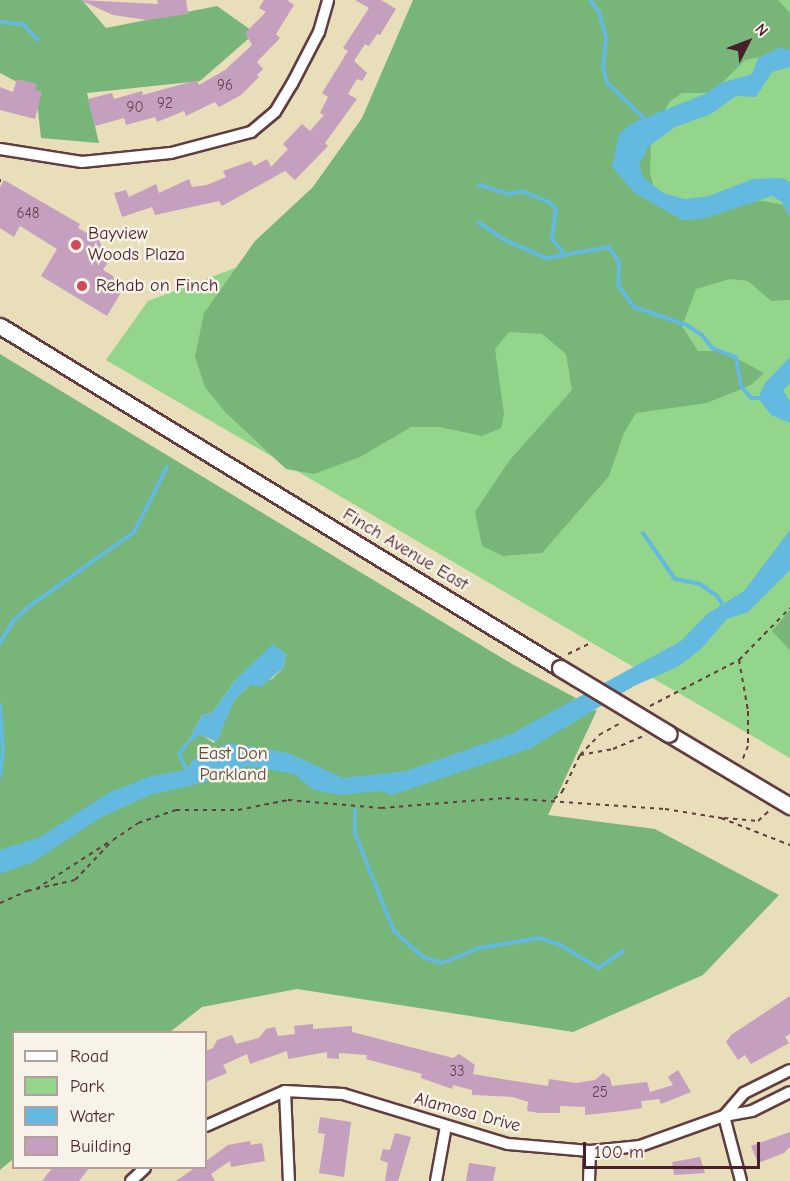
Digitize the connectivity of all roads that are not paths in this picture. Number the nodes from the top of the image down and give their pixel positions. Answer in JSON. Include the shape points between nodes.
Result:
{"nodes":[{"id":1,"x":328,"y":0,"type":"edge"},
{"id":2,"x":0,"y":149,"type":"edge"},
{"id":3,"x":0,"y":326,"type":"edge"},
{"id":4,"x":785,"y":803,"type":"edge"},
{"id":5,"x":790,"y":1070,"type":"edge"},
{"id":6,"x":285,"y":1091,"type":"junction"},
{"id":7,"x":790,"y":1092,"type":"edge"},
{"id":8,"x":724,"y":1116,"type":"junction"},
{"id":9,"x":207,"y":1126,"type":"edge"},
{"id":10,"x":446,"y":1126,"type":"junction"},
{"id":11,"x":590,"y":1151,"type":"junction"},
{"id":12,"x":143,"y":1169,"type":"edge"},
{"id":13,"x":131,"y":1181,"type":"edge"},
{"id":14,"x":289,"y":1181,"type":"edge"},
{"id":15,"x":436,"y":1181,"type":"edge"},
{"id":16,"x":589,"y":1181,"type":"edge"},
{"id":17,"x":741,"y":1181,"type":"edge"}],
"edges":[{"from":1,"to":2,"type":"street","via":[[319,32],[292,84],[275,112],[251,132],[171,153],[82,162]]},
{"from":3,"to":4,"type":"main road","name":"Finch Avenue East","bridge":true},
{"from":5,"to":8,"type":"street","name":"Alamosa Drive","via":[[744,1093]]},
{"from":6,"to":9,"type":"street","name":"Alamosa Drive"},
{"from":6,"to":10,"type":"street","name":"Alamosa Drive","via":[[343,1094]]},
{"from":6,"to":14,"type":"street"},
{"from":7,"to":8,"type":"street","name":"Alamosa Drive","via":[[752,1111]]},
{"from":8,"to":11,"type":"street","name":"Alamosa Drive","via":[[640,1146]]},
{"from":8,"to":17,"type":"street"},
{"from":10,"to":11,"type":"street","name":"Alamosa Drive","via":[[508,1143]]},
{"from":10,"to":15,"type":"street"},
{"from":11,"to":16,"type":"street"},
{"from":12,"to":13,"type":"street"}]}
